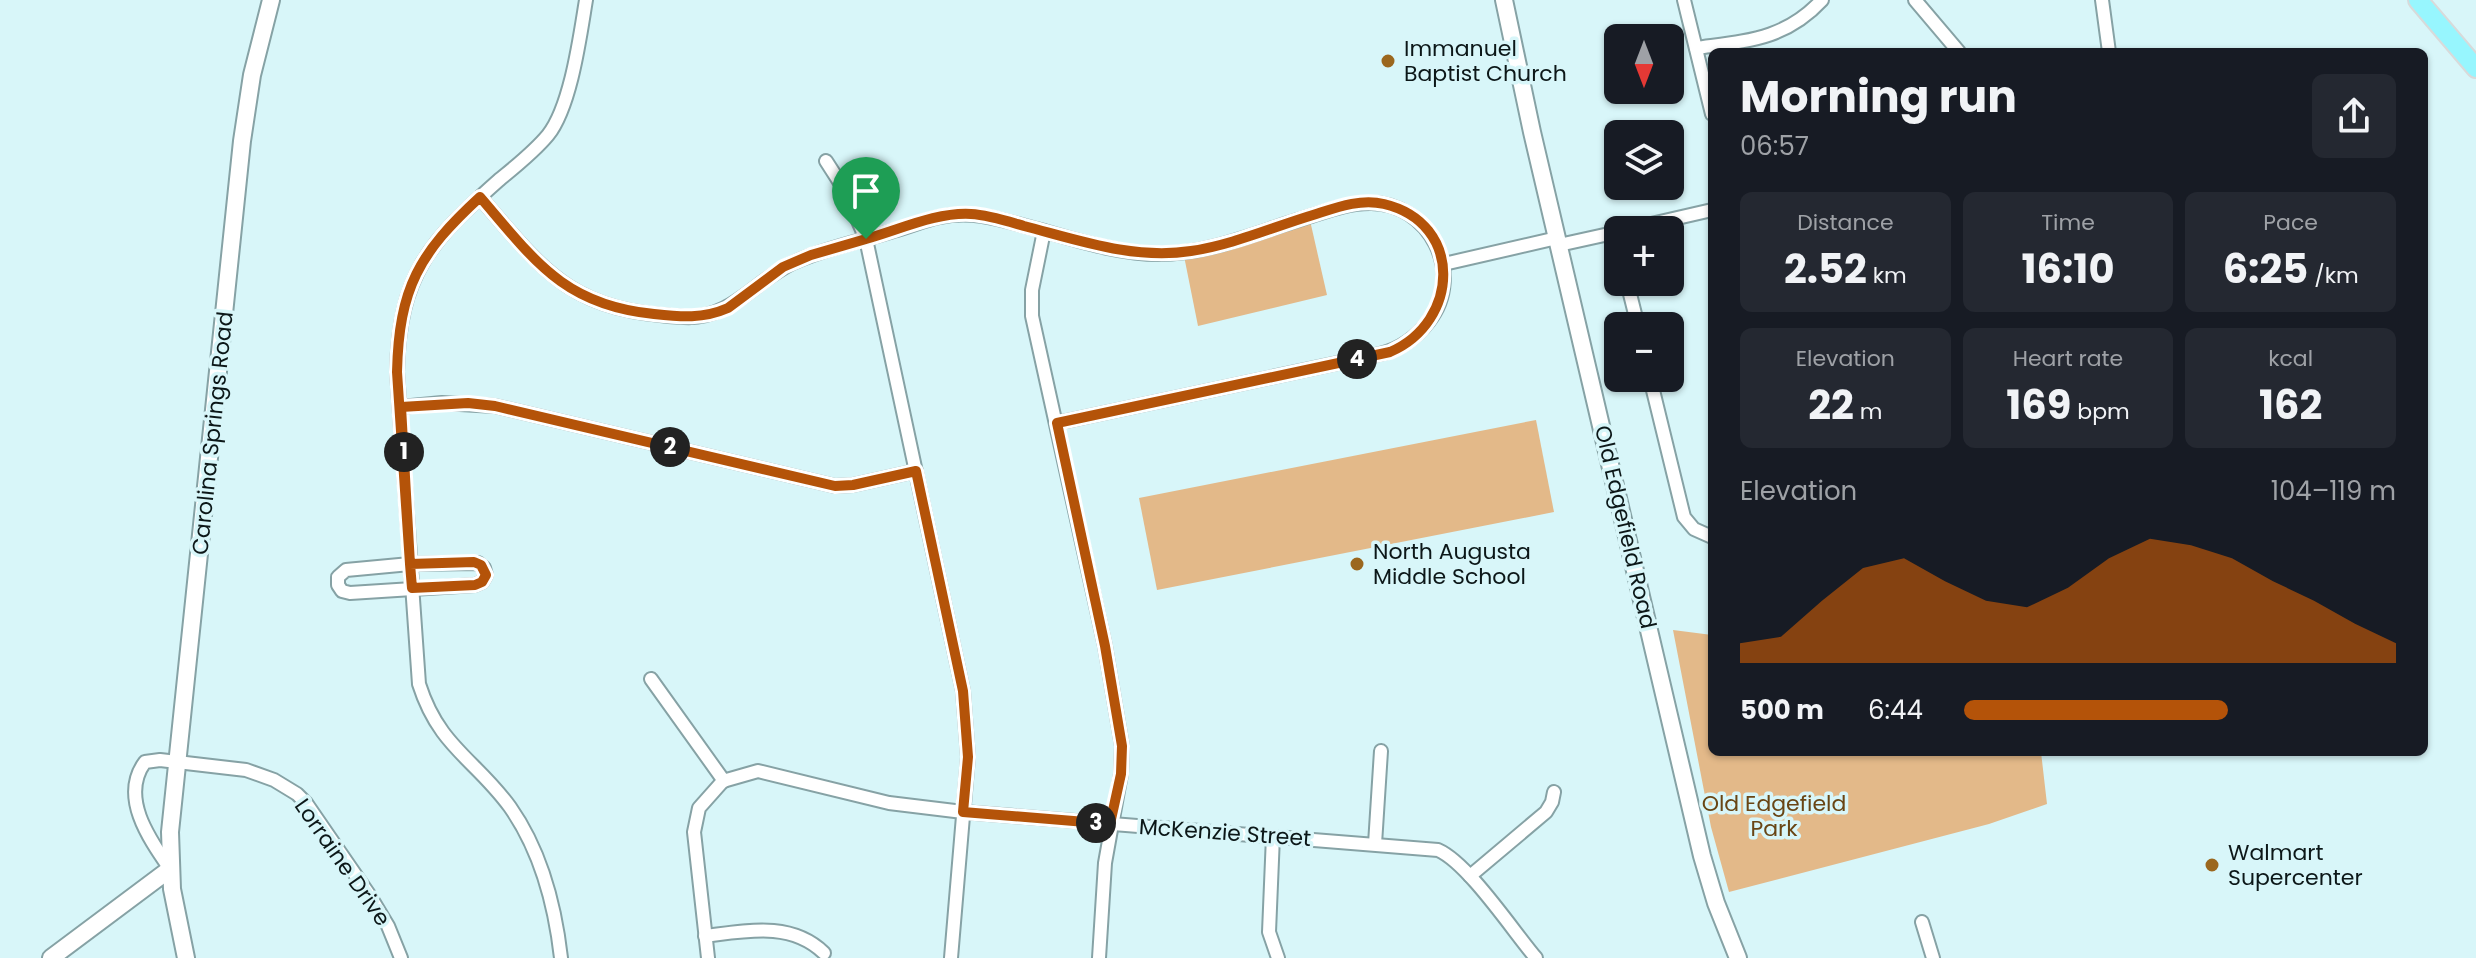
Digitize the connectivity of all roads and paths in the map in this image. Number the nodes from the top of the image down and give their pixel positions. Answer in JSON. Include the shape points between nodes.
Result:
{"nodes":[{"id":1,"x":271,"y":0,"type":"edge"},
{"id":2,"x":586,"y":0,"type":"edge"},
{"id":3,"x":1504,"y":0,"type":"edge"},
{"id":4,"x":1684,"y":0,"type":"edge"},
{"id":5,"x":1822,"y":0,"type":"edge"},
{"id":6,"x":1915,"y":0,"type":"edge"},
{"id":7,"x":2102,"y":0,"type":"edge"},
{"id":8,"x":2418,"y":0,"type":"edge"},
{"id":9,"x":1696,"y":48,"type":"junction"},
{"id":10,"x":1956,"y":48,"type":"edge"},
{"id":11,"x":2108,"y":48,"type":"edge"},
{"id":12,"x":2476,"y":68,"type":"edge"},
{"id":13,"x":1708,"y":98,"type":"edge"},
{"id":14,"x":826,"y":161,"type":"dead end"},
{"id":15,"x":480,"y":197,"type":"junction"},
{"id":16,"x":1708,"y":211,"type":"edge"},
{"id":17,"x":1684,"y":216,"type":"edge"},
{"id":18,"x":1044,"y":231,"type":"junction"},
{"id":19,"x":1604,"y":233,"type":"edge"},
{"id":20,"x":866,"y":239,"type":"junction"},
{"id":21,"x":1558,"y":241,"type":"junction"},
{"id":22,"x":1444,"y":264,"type":"junction"},
{"id":23,"x":1653,"y":392,"type":"edge"},
{"id":24,"x":401,"y":407,"type":"junction"},
{"id":25,"x":1057,"y":423,"type":"junction"},
{"id":26,"x":916,"y":471,"type":"junction"},
{"id":27,"x":1708,"y":535,"type":"edge"},
{"id":28,"x":410,"y":564,"type":"junction"},
{"id":29,"x":412,"y":588,"type":"junction"},
{"id":30,"x":651,"y":679,"type":"dead end"},
{"id":31,"x":1381,"y":751,"type":"dead end"},
{"id":32,"x":177,"y":763,"type":"junction"},
{"id":33,"x":724,"y":781,"type":"junction"},
{"id":34,"x":1554,"y":792,"type":"dead end"},
{"id":35,"x":963,"y":812,"type":"junction"},
{"id":36,"x":1110,"y":824,"type":"junction"},
{"id":37,"x":1273,"y":836,"type":"junction"},
{"id":38,"x":1375,"y":844,"type":"junction"},
{"id":39,"x":170,"y":869,"type":"junction"},
{"id":40,"x":1470,"y":876,"type":"junction"},
{"id":41,"x":1922,"y":922,"type":"dead end"},
{"id":42,"x":705,"y":936,"type":"junction"},
{"id":43,"x":824,"y":953,"type":"dead end"},
{"id":44,"x":51,"y":958,"type":"edge"},
{"id":45,"x":186,"y":958,"type":"edge"},
{"id":46,"x":401,"y":958,"type":"edge"},
{"id":47,"x":561,"y":958,"type":"edge"},
{"id":48,"x":708,"y":958,"type":"edge"},
{"id":49,"x":951,"y":958,"type":"edge"},
{"id":50,"x":1099,"y":958,"type":"edge"},
{"id":51,"x":1278,"y":958,"type":"edge"},
{"id":52,"x":1536,"y":958,"type":"edge"},
{"id":53,"x":1738,"y":958,"type":"edge"},
{"id":54,"x":1933,"y":958,"type":"edge"}],
"edges":[{"from":1,"to":32,"type":"street","name":"Carolina Springs Road","via":[[242,141]]},
{"from":2,"to":15,"type":"street","via":[[570,82],[550,133]]},
{"from":3,"to":21,"type":"street","name":"Old Edgefield Road"},
{"from":4,"to":9,"type":"street"},
{"from":5,"to":9,"type":"street","via":[[1776,34]]},
{"from":6,"to":10,"type":"street"},
{"from":7,"to":11,"type":"street"},
{"from":8,"to":12,"type":"main road"},
{"from":9,"to":13,"type":"street"},
{"from":14,"to":20,"type":"street"},
{"from":15,"to":20,"type":"street","via":[[556,280],[591,300],[634,312],[685,317],[718,312],[783,267]]},
{"from":15,"to":24,"type":"street","via":[[433,244],[411,284],[398,341]]},
{"from":16,"to":17,"type":"street"},
{"from":18,"to":20,"type":"street","via":[[957,214]]},
{"from":18,"to":22,"type":"street","via":[[1118,250],[1176,253],[1373,202],[1404,212],[1421,225]]},
{"from":18,"to":25,"type":"street","via":[[1032,316]]},
{"from":19,"to":21,"type":"street"},
{"from":20,"to":26,"type":"street"},
{"from":21,"to":22,"type":"street"},
{"from":21,"to":53,"type":"street","name":"Old Edgefield Road","via":[[1702,856]]},
{"from":22,"to":25,"type":"street","via":[[1434,314],[1418,334],[1390,352]]},
{"from":23,"to":27,"type":"street","via":[[1684,517]]},
{"from":24,"to":26,"type":"street","via":[[495,406],[835,486]]},
{"from":24,"to":28,"type":"street"},
{"from":25,"to":36,"type":"street","via":[[1122,746]]},
{"from":26,"to":35,"type":"street","via":[[963,691],[968,746]]},
{"from":28,"to":29,"type":"street"},
{"from":28,"to":29,"type":"street","via":[[474,562],[485,571],[475,585]]},
{"from":28,"to":29,"type":"street","via":[[346,570],[337,581],[346,593]]},
{"from":29,"to":47,"type":"street","via":[[419,684],[426,707],[448,742],[523,828],[546,883]]},
{"from":30,"to":33,"type":"street"},
{"from":31,"to":38,"type":"street"},
{"from":32,"to":39,"type":"street","name":"Carolina Springs Road"},
{"from":32,"to":39,"type":"street","name":"Lorraine Drive","via":[[145,762],[137,776],[141,821]]},
{"from":32,"to":46,"type":"street","name":"Lorraine Drive","via":[[246,770],[297,794],[370,896]]},
{"from":33,"to":35,"type":"street","name":"McKenzie Street","via":[[767,772],[889,803]]},
{"from":33,"to":42,"type":"street","via":[[704,802],[694,823]]},
{"from":34,"to":40,"type":"street","via":[[1546,812]]},
{"from":35,"to":36,"type":"street","name":"McKenzie Street"},
{"from":35,"to":49,"type":"street"},
{"from":36,"to":37,"type":"street","name":"McKenzie Street"},
{"from":36,"to":50,"type":"street"},
{"from":37,"to":38,"type":"street","name":"McKenzie Street"},
{"from":37,"to":51,"type":"street","via":[[1269,932]]},
{"from":38,"to":40,"type":"street","name":"McKenzie Street","via":[[1438,850]]},
{"from":39,"to":44,"type":"street"},
{"from":39,"to":45,"type":"street","name":"Carolina Springs Road"},
{"from":40,"to":52,"type":"street","name":"McKenzie Street"},
{"from":41,"to":54,"type":"street"},
{"from":42,"to":43,"type":"street","via":[[772,929],[810,941]]},
{"from":42,"to":48,"type":"street"}]}
